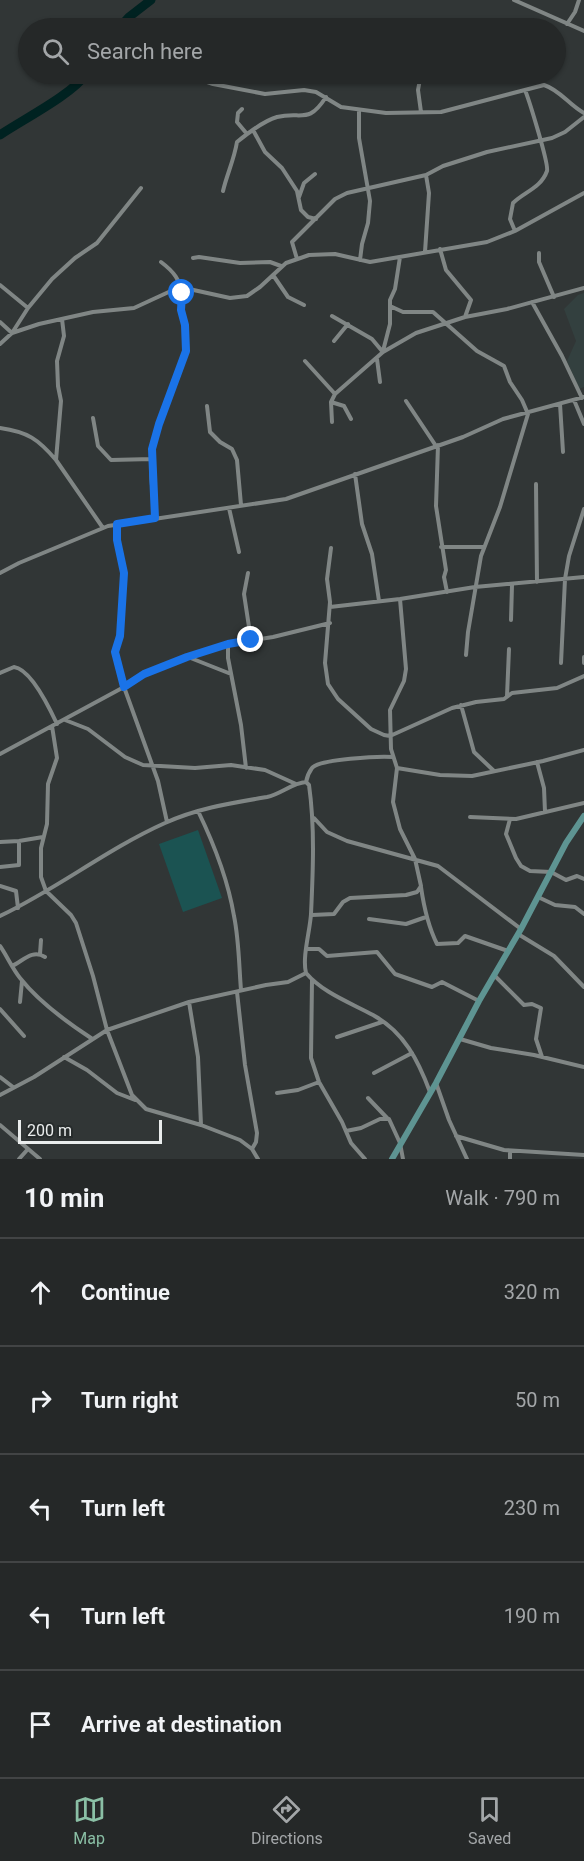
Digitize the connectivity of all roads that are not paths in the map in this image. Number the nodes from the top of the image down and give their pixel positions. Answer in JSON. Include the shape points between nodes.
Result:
{"nodes":[{"id":1,"x":514,"y":0,"type":"edge"},
{"id":2,"x":579,"y":0,"type":"edge"},
{"id":3,"x":554,"y":18,"type":"edge"},
{"id":4,"x":567,"y":24,"type":"joint"},
{"id":5,"x":584,"y":31,"type":"edge"},
{"id":6,"x":216,"y":84,"type":"edge"},
{"id":7,"x":419,"y":84,"type":"edge"},
{"id":8,"x":525,"y":90,"type":"junction"},
{"id":9,"x":326,"y":97,"type":"junction"},
{"id":10,"x":242,"y":109,"type":"dead end"},
{"id":11,"x":359,"y":110,"type":"junction"},
{"id":12,"x":421,"y":112,"type":"junction"},
{"id":13,"x":584,"y":115,"type":"edge"},
{"id":14,"x":253,"y":130,"type":"junction"},
{"id":15,"x":247,"y":134,"type":"junction"},
{"id":16,"x":540,"y":140,"type":"junction"},
{"id":17,"x":315,"y":174,"type":"dead end"},
{"id":18,"x":426,"y":175,"type":"junction"},
{"id":19,"x":369,"y":187,"type":"junction"},
{"id":20,"x":141,"y":188,"type":"dead end"},
{"id":21,"x":223,"y":191,"type":"dead end"},
{"id":22,"x":584,"y":193,"type":"edge"},
{"id":23,"x":299,"y":198,"type":"junction"},
{"id":24,"x":316,"y":219,"type":"junction"},
{"id":25,"x":515,"y":231,"type":"junction"},
{"id":26,"x":440,"y":249,"type":"junction"},
{"id":27,"x":425,"y":252,"type":"junction"},
{"id":28,"x":539,"y":253,"type":"dead end"},
{"id":29,"x":400,"y":257,"type":"junction"},
{"id":30,"x":193,"y":258,"type":"dead end"},
{"id":31,"x":297,"y":259,"type":"junction"},
{"id":32,"x":360,"y":260,"type":"junction"},
{"id":33,"x":161,"y":262,"type":"dead end"},
{"id":34,"x":281,"y":266,"type":"junction"},
{"id":35,"x":273,"y":275,"type":"junction"},
{"id":36,"x":0,"y":285,"type":"edge"},
{"id":37,"x":584,"y":288,"type":"edge"},
{"id":38,"x":181,"y":289,"type":"junction"},
{"id":39,"x":554,"y":297,"type":"junction"},
{"id":40,"x":532,"y":302,"type":"junction"},
{"id":41,"x":304,"y":305,"type":"dead end"},
{"id":42,"x":390,"y":306,"type":"junction"},
{"id":43,"x":28,"y":308,"type":"junction"},
{"id":44,"x":332,"y":316,"type":"dead end"},
{"id":45,"x":465,"y":317,"type":"junction"},
{"id":46,"x":62,"y":319,"type":"junction"},
{"id":47,"x":0,"y":322,"type":"edge"},
{"id":48,"x":447,"y":322,"type":"junction"},
{"id":49,"x":348,"y":324,"type":"junction"},
{"id":50,"x":12,"y":333,"type":"junction"},
{"id":51,"x":334,"y":341,"type":"dead end"},
{"id":52,"x":0,"y":344,"type":"edge"},
{"id":53,"x":383,"y":352,"type":"junction"},
{"id":54,"x":377,"y":358,"type":"junction"},
{"id":55,"x":305,"y":361,"type":"dead end"},
{"id":56,"x":380,"y":382,"type":"dead end"},
{"id":57,"x":335,"y":394,"type":"junction"},
{"id":58,"x":583,"y":397,"type":"edge"},
{"id":59,"x":574,"y":400,"type":"junction"},
{"id":60,"x":406,"y":401,"type":"dead end"},
{"id":61,"x":331,"y":402,"type":"junction"},
{"id":62,"x":560,"y":404,"type":"junction"},
{"id":63,"x":207,"y":406,"type":"dead end"},
{"id":64,"x":528,"y":414,"type":"junction"},
{"id":65,"x":93,"y":418,"type":"dead end"},
{"id":66,"x":351,"y":418,"type":"dead end"},
{"id":67,"x":332,"y":422,"type":"dead end"},
{"id":68,"x":584,"y":424,"type":"edge"},
{"id":69,"x":0,"y":428,"type":"edge"},
{"id":70,"x":437,"y":445,"type":"junction"},
{"id":71,"x":563,"y":452,"type":"dead end"},
{"id":72,"x":152,"y":459,"type":"junction"},
{"id":73,"x":56,"y":460,"type":"junction"},
{"id":74,"x":355,"y":474,"type":"junction"},
{"id":75,"x":536,"y":484,"type":"dead end"},
{"id":76,"x":241,"y":505,"type":"junction"},
{"id":77,"x":229,"y":508,"type":"junction"},
{"id":78,"x":584,"y":509,"type":"edge"},
{"id":79,"x":155,"y":518,"type":"junction"},
{"id":80,"x":117,"y":524,"type":"junction"},
{"id":81,"x":103,"y":528,"type":"junction"},
{"id":82,"x":441,"y":547,"type":"junction"},
{"id":83,"x":484,"y":547,"type":"junction"},
{"id":84,"x":331,"y":548,"type":"dead end"},
{"id":85,"x":238,"y":552,"type":"dead end"},
{"id":86,"x":0,"y":573,"type":"edge"},
{"id":87,"x":248,"y":573,"type":"dead end"},
{"id":88,"x":584,"y":577,"type":"edge"},
{"id":89,"x":565,"y":579,"type":"junction"},
{"id":90,"x":537,"y":582,"type":"junction"},
{"id":91,"x":512,"y":585,"type":"junction"},
{"id":92,"x":475,"y":587,"type":"junction"},
{"id":93,"x":447,"y":592,"type":"junction"},
{"id":94,"x":400,"y":599,"type":"junction"},
{"id":95,"x":379,"y":601,"type":"junction"},
{"id":96,"x":330,"y":607,"type":"junction"},
{"id":97,"x":511,"y":620,"type":"dead end"},
{"id":98,"x":330,"y":623,"type":"junction"},
{"id":99,"x":251,"y":640,"type":"junction"},
{"id":100,"x":228,"y":644,"type":"junction"},
{"id":101,"x":509,"y":649,"type":"dead end"},
{"id":102,"x":466,"y":655,"type":"dead end"},
{"id":103,"x":187,"y":657,"type":"junction"},
{"id":104,"x":584,"y":657,"type":"edge"},
{"id":105,"x":561,"y":663,"type":"dead end"},
{"id":106,"x":584,"y":663,"type":"edge"},
{"id":107,"x":0,"y":673,"type":"edge"},
{"id":108,"x":232,"y":674,"type":"junction"},
{"id":109,"x":584,"y":676,"type":"edge"},
{"id":110,"x":124,"y":687,"type":"junction"},
{"id":111,"x":507,"y":698,"type":"junction"},
{"id":112,"x":461,"y":705,"type":"junction"},
{"id":113,"x":64,"y":720,"type":"junction"},
{"id":114,"x":55,"y":725,"type":"junction"},
{"id":115,"x":390,"y":736,"type":"junction"},
{"id":116,"x":584,"y":750,"type":"edge"},
{"id":117,"x":0,"y":754,"type":"edge"},
{"id":118,"x":393,"y":757,"type":"junction"},
{"id":119,"x":537,"y":762,"type":"junction"},
{"id":120,"x":153,"y":767,"type":"junction"},
{"id":121,"x":246,"y":768,"type":"junction"},
{"id":122,"x":397,"y":768,"type":"junction"},
{"id":123,"x":494,"y":772,"type":"junction"},
{"id":124,"x":306,"y":782,"type":"junction"},
{"id":125,"x":296,"y":784,"type":"junction"},
{"id":126,"x":584,"y":803,"type":"edge"},
{"id":127,"x":198,"y":811,"type":"junction"},
{"id":128,"x":545,"y":812,"type":"junction"},
{"id":129,"x":584,"y":816,"type":"edge"},
{"id":130,"x":470,"y":817,"type":"dead end"},
{"id":131,"x":313,"y":818,"type":"junction"},
{"id":132,"x":510,"y":819,"type":"junction"},
{"id":133,"x":167,"y":822,"type":"junction"},
{"id":134,"x":43,"y":837,"type":"junction"},
{"id":135,"x":0,"y":842,"type":"edge"},
{"id":136,"x":19,"y":842,"type":"junction"},
{"id":137,"x":415,"y":859,"type":"junction"},
{"id":138,"x":0,"y":867,"type":"edge"},
{"id":139,"x":551,"y":872,"type":"junction"},
{"id":140,"x":584,"y":879,"type":"edge"},
{"id":141,"x":0,"y":886,"type":"edge"},
{"id":142,"x":421,"y":886,"type":"junction"},
{"id":143,"x":46,"y":891,"type":"junction"},
{"id":144,"x":538,"y":897,"type":"junction"},
{"id":145,"x":18,"y":908,"type":"junction"},
{"id":146,"x":584,"y":914,"type":"edge"},
{"id":147,"x":311,"y":915,"type":"junction"},
{"id":148,"x":0,"y":916,"type":"edge"},
{"id":149,"x":426,"y":917,"type":"junction"},
{"id":150,"x":369,"y":919,"type":"dead end"},
{"id":151,"x":520,"y":931,"type":"junction"},
{"id":152,"x":41,"y":940,"type":"dead end"},
{"id":153,"x":0,"y":946,"type":"edge"},
{"id":154,"x":308,"y":949,"type":"junction"},
{"id":155,"x":508,"y":951,"type":"junction"},
{"id":156,"x":40,"y":954,"type":"junction"},
{"id":157,"x":45,"y":957,"type":"dead end"},
{"id":158,"x":12,"y":966,"type":"junction"},
{"id":159,"x":306,"y":973,"type":"junction"},
{"id":160,"x":494,"y":975,"type":"junction"},
{"id":161,"x":312,"y":979,"type":"junction"},
{"id":162,"x":21,"y":980,"type":"junction"},
{"id":163,"x":584,"y":987,"type":"edge"},
{"id":164,"x":239,"y":991,"type":"junction"},
{"id":165,"x":479,"y":1001,"type":"junction"},
{"id":166,"x":20,"y":1002,"type":"dead end"},
{"id":167,"x":189,"y":1002,"type":"junction"},
{"id":168,"x":0,"y":1009,"type":"edge"},
{"id":169,"x":383,"y":1022,"type":"junction"},
{"id":170,"x":107,"y":1030,"type":"junction"},
{"id":171,"x":24,"y":1036,"type":"dead end"},
{"id":172,"x":337,"y":1037,"type":"dead end"},
{"id":173,"x":91,"y":1038,"type":"junction"},
{"id":174,"x":459,"y":1038,"type":"junction"},
{"id":175,"x":412,"y":1053,"type":"junction"},
{"id":176,"x":64,"y":1057,"type":"junction"},
{"id":177,"x":543,"y":1057,"type":"junction"},
{"id":178,"x":584,"y":1067,"type":"edge"},
{"id":179,"x":374,"y":1073,"type":"dead end"},
{"id":180,"x":0,"y":1077,"type":"edge"},
{"id":181,"x":319,"y":1082,"type":"junction"},
{"id":182,"x":436,"y":1083,"type":"junction"},
{"id":183,"x":13,"y":1087,"type":"junction"},
{"id":184,"x":277,"y":1093,"type":"dead end"},
{"id":185,"x":431,"y":1093,"type":"junction"},
{"id":186,"x":0,"y":1095,"type":"edge"},
{"id":187,"x":368,"y":1098,"type":"dead end"},
{"id":188,"x":135,"y":1100,"type":"junction"},
{"id":189,"x":389,"y":1119,"type":"junction"},
{"id":190,"x":0,"y":1125,"type":"edge"},
{"id":191,"x":201,"y":1125,"type":"junction"},
{"id":192,"x":346,"y":1131,"type":"junction"},
{"id":193,"x":456,"y":1136,"type":"junction"},
{"id":194,"x":400,"y":1143,"type":"junction"},
{"id":195,"x":28,"y":1149,"type":"junction"},
{"id":196,"x":252,"y":1149,"type":"junction"},
{"id":197,"x":510,"y":1151,"type":"junction"},
{"id":198,"x":584,"y":1155,"type":"edge"},
{"id":199,"x":18,"y":1159,"type":"edge"},
{"id":200,"x":40,"y":1159,"type":"edge"},
{"id":201,"x":258,"y":1159,"type":"edge"},
{"id":202,"x":365,"y":1159,"type":"edge"},
{"id":203,"x":392,"y":1159,"type":"edge"},
{"id":204,"x":403,"y":1159,"type":"edge"},
{"id":205,"x":467,"y":1159,"type":"edge"},
{"id":206,"x":510,"y":1159,"type":"edge"}],
"edges":[{"from":1,"to":3,"type":"street"},
{"from":2,"to":4,"type":"street"},
{"from":4,"to":5,"type":"street"},
{"from":6,"to":9,"type":"street","via":[[260,93],[308,90]]},
{"from":7,"to":12,"type":"street"},
{"from":8,"to":12,"type":"street","via":[[441,112]]},
{"from":8,"to":13,"type":"street","via":[[549,86]]},
{"from":8,"to":16,"type":"street"},
{"from":9,"to":11,"type":"street","via":[[336,105]]},
{"from":9,"to":14,"type":"street","via":[[309,115],[276,117]]},
{"from":10,"to":15,"type":"street","via":[[237,122]]},
{"from":11,"to":12,"type":"street"},
{"from":11,"to":19,"type":"street","via":[[359,138]]},
{"from":13,"to":16,"type":"street","via":[[566,132]]},
{"from":14,"to":15,"type":"street"},
{"from":14,"to":23,"type":"street"},
{"from":15,"to":21,"type":"street","via":[[237,142]]},
{"from":16,"to":18,"type":"street","via":[[477,155]]},
{"from":16,"to":25,"type":"street","via":[[547,170],[536,188],[513,203],[510,219]]},
{"from":17,"to":23,"type":"street","via":[[302,186]]},
{"from":18,"to":19,"type":"street"},
{"from":18,"to":27,"type":"street","via":[[429,186]]},
{"from":19,"to":24,"type":"street","via":[[339,197]]},
{"from":19,"to":32,"type":"street","via":[[369,214]]},
{"from":20,"to":43,"type":"street","via":[[97,243],[52,279]]},
{"from":22,"to":25,"type":"street"},
{"from":23,"to":24,"type":"street","via":[[304,214]]},
{"from":24,"to":31,"type":"street","via":[[292,242]]},
{"from":25,"to":26,"type":"street","via":[[487,242]]},
{"from":26,"to":27,"type":"street"},
{"from":26,"to":45,"type":"street","via":[[447,270],[471,300]]},
{"from":27,"to":29,"type":"street"},
{"from":28,"to":39,"type":"street"},
{"from":29,"to":32,"type":"street"},
{"from":29,"to":42,"type":"street"},
{"from":30,"to":34,"type":"street"},
{"from":31,"to":32,"type":"street","via":[[325,253]]},
{"from":31,"to":34,"type":"street"},
{"from":33,"to":38,"type":"street","via":[[174,273]]},
{"from":34,"to":35,"type":"street"},
{"from":35,"to":38,"type":"street","via":[[252,293],[235,298]]},
{"from":35,"to":41,"type":"street","via":[[288,297]]},
{"from":36,"to":43,"type":"street"},
{"from":37,"to":39,"type":"street"},
{"from":38,"to":46,"type":"street","via":[[134,308]]},
{"from":38,"to":72,"type":"street","via":[[186,351],[155,435]]},
{"from":39,"to":40,"type":"street"},
{"from":40,"to":45,"type":"street"},
{"from":40,"to":58,"type":"street"},
{"from":42,"to":48,"type":"street","via":[[403,312],[431,311]]},
{"from":42,"to":53,"type":"street"},
{"from":43,"to":50,"type":"street"},
{"from":44,"to":49,"type":"street"},
{"from":45,"to":48,"type":"street"},
{"from":46,"to":50,"type":"street"},
{"from":46,"to":73,"type":"street","via":[[64,336],[57,361],[61,401]]},
{"from":47,"to":50,"type":"street"},
{"from":48,"to":53,"type":"street","via":[[416,333]]},
{"from":48,"to":64,"type":"street","via":[[477,351],[504,366]]},
{"from":49,"to":51,"type":"street"},
{"from":49,"to":53,"type":"street","via":[[372,339]]},
{"from":50,"to":52,"type":"street"},
{"from":53,"to":54,"type":"street"},
{"from":54,"to":56,"type":"street"},
{"from":54,"to":57,"type":"street"},
{"from":55,"to":57,"type":"street"},
{"from":57,"to":61,"type":"street"},
{"from":58,"to":59,"type":"street"},
{"from":59,"to":62,"type":"street"},
{"from":59,"to":68,"type":"street"},
{"from":60,"to":70,"type":"street"},
{"from":61,"to":66,"type":"street","via":[[344,406]]},
{"from":61,"to":67,"type":"street"},
{"from":62,"to":64,"type":"street"},
{"from":62,"to":71,"type":"street"},
{"from":63,"to":76,"type":"street","via":[[210,432],[231,449],[237,460]]},
{"from":64,"to":70,"type":"street"},
{"from":64,"to":83,"type":"street"},
{"from":65,"to":72,"type":"street","via":[[98,446],[111,460]]},
{"from":69,"to":73,"type":"street","via":[[36,439]]},
{"from":70,"to":74,"type":"street"},
{"from":70,"to":82,"type":"street","via":[[436,506]]},
{"from":72,"to":79,"type":"street"},
{"from":73,"to":81,"type":"street"},
{"from":74,"to":76,"type":"street","via":[[286,499]]},
{"from":74,"to":95,"type":"street"},
{"from":75,"to":90,"type":"street"},
{"from":76,"to":77,"type":"street"},
{"from":77,"to":79,"type":"street"},
{"from":77,"to":85,"type":"street"},
{"from":78,"to":89,"type":"street"},
{"from":79,"to":80,"type":"street"},
{"from":80,"to":81,"type":"street"},
{"from":80,"to":110,"type":"street","via":[[124,573],[120,636],[115,652]]},
{"from":81,"to":86,"type":"street"},
{"from":82,"to":83,"type":"street"},
{"from":82,"to":93,"type":"street"},
{"from":83,"to":92,"type":"street"},
{"from":84,"to":96,"type":"street","via":[[327,579]]},
{"from":87,"to":99,"type":"street","via":[[244,594]]},
{"from":88,"to":89,"type":"street"},
{"from":89,"to":90,"type":"street"},
{"from":89,"to":105,"type":"street"},
{"from":90,"to":91,"type":"street"},
{"from":91,"to":92,"type":"street"},
{"from":91,"to":97,"type":"street"},
{"from":92,"to":93,"type":"street"},
{"from":92,"to":102,"type":"street"},
{"from":93,"to":94,"type":"street"},
{"from":94,"to":95,"type":"street"},
{"from":94,"to":115,"type":"street","via":[[406,669],[390,710]]},
{"from":95,"to":96,"type":"street"},
{"from":96,"to":98,"type":"street"},
{"from":98,"to":99,"type":"street"},
{"from":98,"to":115,"type":"street","via":[[325,663],[329,687],[371,729]]},
{"from":99,"to":100,"type":"street"},
{"from":100,"to":103,"type":"street"},
{"from":100,"to":108,"type":"street"},
{"from":101,"to":111,"type":"street"},
{"from":103,"to":108,"type":"street"},
{"from":103,"to":110,"type":"street","via":[[144,674]]},
{"from":104,"to":106,"type":"street"},
{"from":107,"to":114,"type":"street","via":[[14,667],[23,671],[40,692]]},
{"from":108,"to":121,"type":"street"},
{"from":109,"to":111,"type":"street","via":[[557,688],[512,693]]},
{"from":110,"to":113,"type":"street"},
{"from":110,"to":120,"type":"street"},
{"from":111,"to":112,"type":"street"},
{"from":112,"to":115,"type":"street"},
{"from":112,"to":123,"type":"street","via":[[474,752]]},
{"from":113,"to":114,"type":"street"},
{"from":113,"to":120,"type":"street","via":[[88,729],[124,757]]},
{"from":114,"to":117,"type":"street"},
{"from":114,"to":134,"type":"street","via":[[57,758],[48,784]]},
{"from":115,"to":118,"type":"street"},
{"from":116,"to":119,"type":"street"},
{"from":118,"to":122,"type":"street"},
{"from":118,"to":124,"type":"street","via":[[318,764],[311,769]]},
{"from":119,"to":123,"type":"street"},
{"from":119,"to":128,"type":"street"},
{"from":120,"to":121,"type":"street","via":[[224,764]]},
{"from":120,"to":133,"type":"street"},
{"from":121,"to":125,"type":"street","via":[[269,772]]},
{"from":122,"to":123,"type":"street","via":[[472,776]]},
{"from":122,"to":137,"type":"street","via":[[393,807]]},
{"from":124,"to":125,"type":"street"},
{"from":124,"to":131,"type":"street"},
{"from":125,"to":127,"type":"street","via":[[268,797]]},
{"from":126,"to":128,"type":"street"},
{"from":127,"to":133,"type":"street"},
{"from":127,"to":164,"type":"street","via":[[228,887],[235,918]]},
{"from":128,"to":132,"type":"street"},
{"from":129,"to":139,"type":"street"},
{"from":130,"to":132,"type":"street"},
{"from":131,"to":137,"type":"street","via":[[327,832],[347,841]]},
{"from":131,"to":147,"type":"street"},
{"from":132,"to":139,"type":"street","via":[[506,834],[518,863],[530,871]]},
{"from":133,"to":143,"type":"street"},
{"from":134,"to":136,"type":"street"},
{"from":134,"to":143,"type":"street","via":[[40,872]]},
{"from":135,"to":136,"type":"street"},
{"from":136,"to":138,"type":"street","via":[[19,865]]},
{"from":137,"to":142,"type":"street"},
{"from":137,"to":151,"type":"street","via":[[445,870]]},
{"from":139,"to":140,"type":"street","via":[[566,880],[577,876]]},
{"from":139,"to":144,"type":"street"},
{"from":141,"to":145,"type":"street","via":[[16,891]]},
{"from":142,"to":147,"type":"street","via":[[417,892],[406,895],[350,898],[334,914]]},
{"from":142,"to":149,"type":"street"},
{"from":143,"to":145,"type":"street"},
{"from":143,"to":170,"type":"street","via":[[76,923]]},
{"from":144,"to":146,"type":"street","via":[[575,907]]},
{"from":144,"to":151,"type":"street"},
{"from":145,"to":148,"type":"street"},
{"from":147,"to":154,"type":"street"},
{"from":149,"to":150,"type":"street","via":[[406,924]]},
{"from":149,"to":155,"type":"street","via":[[438,945],[458,943],[465,936]]},
{"from":151,"to":155,"type":"street"},
{"from":151,"to":163,"type":"street","via":[[554,956]]},
{"from":152,"to":156,"type":"street"},
{"from":153,"to":158,"type":"street"},
{"from":154,"to":159,"type":"street"},
{"from":154,"to":165,"type":"street","via":[[327,956],[377,952],[395,974],[432,987],[442,982]]},
{"from":155,"to":160,"type":"street"},
{"from":156,"to":157,"type":"street"},
{"from":156,"to":158,"type":"street"},
{"from":158,"to":162,"type":"street"},
{"from":159,"to":161,"type":"street"},
{"from":159,"to":164,"type":"street","via":[[288,982]]},
{"from":160,"to":165,"type":"street"},
{"from":160,"to":177,"type":"street","via":[[524,1005],[541,1008],[536,1039]]},
{"from":161,"to":169,"type":"street","via":[[349,1005]]},
{"from":161,"to":181,"type":"street","via":[[310,1048]]},
{"from":162,"to":166,"type":"street"},
{"from":162,"to":173,"type":"street","via":[[40,1000]]},
{"from":164,"to":167,"type":"street"},
{"from":164,"to":196,"type":"street","via":[[245,1065],[257,1133]]},
{"from":165,"to":174,"type":"street"},
{"from":167,"to":170,"type":"street"},
{"from":167,"to":191,"type":"street","via":[[197,1048]]},
{"from":168,"to":171,"type":"street"},
{"from":169,"to":172,"type":"street"},
{"from":169,"to":175,"type":"street","via":[[402,1036]]},
{"from":170,"to":173,"type":"street"},
{"from":170,"to":188,"type":"street"},
{"from":173,"to":176,"type":"street"},
{"from":174,"to":177,"type":"street"},
{"from":174,"to":182,"type":"street"},
{"from":175,"to":179,"type":"street"},
{"from":175,"to":185,"type":"street"},
{"from":176,"to":183,"type":"street"},
{"from":176,"to":188,"type":"street","via":[[117,1093]]},
{"from":177,"to":178,"type":"street"},
{"from":180,"to":183,"type":"street"},
{"from":181,"to":184,"type":"street"},
{"from":181,"to":192,"type":"street"},
{"from":182,"to":185,"type":"street"},
{"from":182,"to":193,"type":"street"},
{"from":183,"to":186,"type":"street"},
{"from":185,"to":194,"type":"street"},
{"from":187,"to":189,"type":"street"},
{"from":188,"to":191,"type":"street","via":[[146,1109]]},
{"from":189,"to":192,"type":"street"},
{"from":189,"to":194,"type":"street"},
{"from":190,"to":195,"type":"street"},
{"from":191,"to":196,"type":"street","via":[[240,1140]]},
{"from":192,"to":202,"type":"street"},
{"from":193,"to":197,"type":"street"},
{"from":193,"to":205,"type":"street"},
{"from":194,"to":203,"type":"street"},
{"from":194,"to":204,"type":"street"},
{"from":195,"to":199,"type":"street"},
{"from":195,"to":200,"type":"street"},
{"from":196,"to":201,"type":"street"},
{"from":197,"to":198,"type":"street"},
{"from":197,"to":206,"type":"street"}]}
